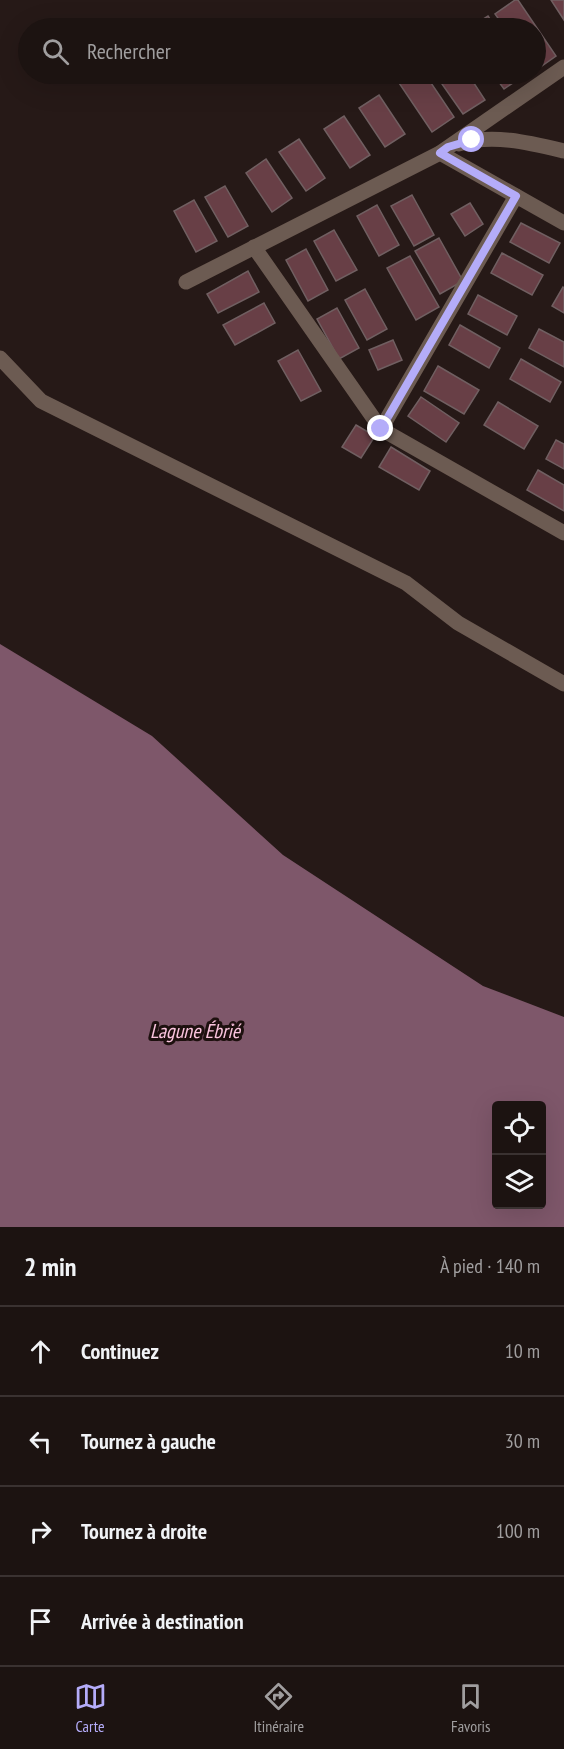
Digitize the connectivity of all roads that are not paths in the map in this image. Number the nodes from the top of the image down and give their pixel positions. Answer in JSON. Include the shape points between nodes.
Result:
{"nodes":[{"id":1,"x":564,"y":67,"type":"edge"},
{"id":2,"x":546,"y":79,"type":"edge"},
{"id":3,"x":539,"y":84,"type":"edge"},
{"id":4,"x":444,"y":150,"type":"junction"},
{"id":5,"x":564,"y":151,"type":"edge"},
{"id":6,"x":516,"y":196,"type":"junction"},
{"id":7,"x":564,"y":224,"type":"edge"},
{"id":8,"x":255,"y":247,"type":"junction"},
{"id":9,"x":186,"y":282,"type":"dead end"},
{"id":10,"x":0,"y":358,"type":"edge"},
{"id":11,"x":381,"y":429,"type":"junction"},
{"id":12,"x":564,"y":533,"type":"edge"},
{"id":13,"x":564,"y":684,"type":"edge"}],
"edges":[{"from":1,"to":2,"type":"street"},
{"from":3,"to":4,"type":"street"},
{"from":4,"to":5,"type":"street","via":[[472,140],[496,140]]},
{"from":4,"to":6,"type":"street"},
{"from":4,"to":8,"type":"street"},
{"from":6,"to":7,"type":"street"},
{"from":6,"to":11,"type":"street"},
{"from":8,"to":9,"type":"street"},
{"from":8,"to":11,"type":"street"},
{"from":10,"to":13,"type":"street","via":[[41,401],[406,584],[458,623]]},
{"from":11,"to":12,"type":"street"}]}
